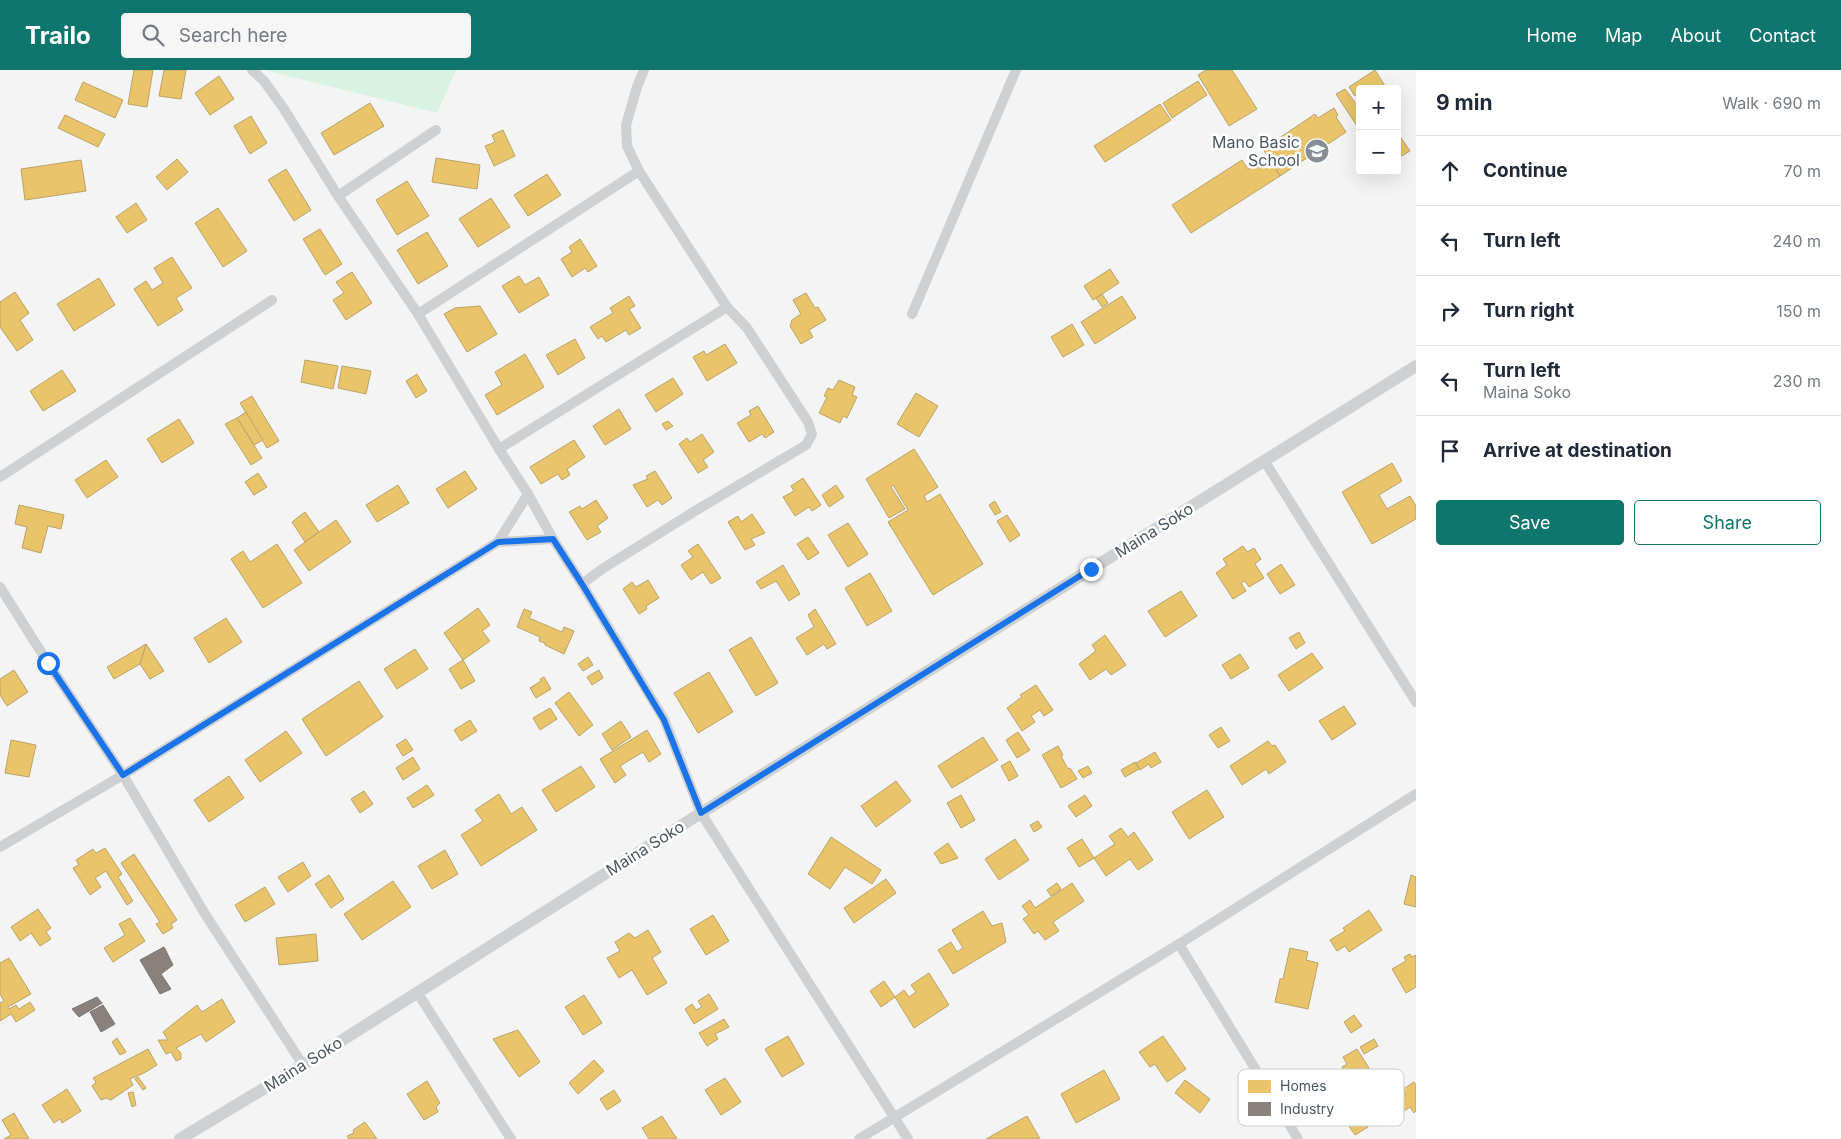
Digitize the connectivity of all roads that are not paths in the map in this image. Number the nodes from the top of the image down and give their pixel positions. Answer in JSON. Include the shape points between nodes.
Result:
{"nodes":[{"id":1,"x":252,"y":70,"type":"edge"},
{"id":2,"x":644,"y":70,"type":"edge"},
{"id":3,"x":1016,"y":70,"type":"edge"},
{"id":4,"x":436,"y":130,"type":"dead end"},
{"id":5,"x":639,"y":171,"type":"junction"},
{"id":6,"x":338,"y":196,"type":"junction"},
{"id":7,"x":272,"y":300,"type":"dead end"},
{"id":8,"x":727,"y":307,"type":"junction"},
{"id":9,"x":418,"y":314,"type":"junction"},
{"id":10,"x":912,"y":314,"type":"dead end"},
{"id":11,"x":1416,"y":366,"type":"edge"},
{"id":12,"x":498,"y":449,"type":"junction"},
{"id":13,"x":1265,"y":462,"type":"junction"},
{"id":14,"x":0,"y":477,"type":"edge"},
{"id":15,"x":528,"y":494,"type":"junction"},
{"id":16,"x":553,"y":539,"type":"junction"},
{"id":17,"x":498,"y":542,"type":"junction"},
{"id":18,"x":582,"y":584,"type":"junction"},
{"id":19,"x":0,"y":587,"type":"edge"},
{"id":20,"x":1416,"y":702,"type":"edge"},
{"id":21,"x":123,"y":775,"type":"junction"},
{"id":22,"x":1416,"y":794,"type":"edge"},
{"id":23,"x":701,"y":813,"type":"junction"},
{"id":24,"x":0,"y":847,"type":"edge"},
{"id":25,"x":1179,"y":944,"type":"junction"},
{"id":26,"x":417,"y":992,"type":"junction"},
{"id":27,"x":303,"y":1064,"type":"junction"},
{"id":28,"x":1255,"y":1069,"type":"edge"},
{"id":29,"x":894,"y":1117,"type":"junction"},
{"id":30,"x":1290,"y":1126,"type":"edge"},
{"id":31,"x":180,"y":1139,"type":"edge"},
{"id":32,"x":511,"y":1139,"type":"edge"},
{"id":33,"x":858,"y":1139,"type":"edge"},
{"id":34,"x":908,"y":1139,"type":"edge"},
{"id":35,"x":1298,"y":1139,"type":"edge"}],
"edges":[{"from":1,"to":6,"type":"street","via":[[284,110]]},
{"from":2,"to":5,"type":"street","via":[[626,124],[627,146]]},
{"from":3,"to":10,"type":"street"},
{"from":4,"to":6,"type":"street"},
{"from":5,"to":8,"type":"street"},
{"from":5,"to":9,"type":"street"},
{"from":6,"to":9,"type":"street"},
{"from":7,"to":14,"type":"street"},
{"from":8,"to":12,"type":"street"},
{"from":8,"to":18,"type":"street","via":[[747,328],[808,422],[812,434],[806,445]]},
{"from":9,"to":12,"type":"street"},
{"from":11,"to":13,"type":"street","name":"Maina Soko"},
{"from":12,"to":15,"type":"street"},
{"from":13,"to":20,"type":"street"},
{"from":13,"to":23,"type":"street","name":"Maina Soko"},
{"from":15,"to":16,"type":"street"},
{"from":15,"to":17,"type":"street"},
{"from":16,"to":17,"type":"street"},
{"from":16,"to":18,"type":"street"},
{"from":17,"to":21,"type":"street"},
{"from":18,"to":23,"type":"street","via":[[664,720]]},
{"from":19,"to":21,"type":"street"},
{"from":21,"to":24,"type":"street"},
{"from":21,"to":27,"type":"street","via":[[205,914]]},
{"from":22,"to":25,"type":"street"},
{"from":23,"to":26,"type":"street","name":"Maina Soko"},
{"from":23,"to":29,"type":"street"},
{"from":25,"to":28,"type":"street"},
{"from":25,"to":29,"type":"street"},
{"from":26,"to":27,"type":"street","name":"Maina Soko"},
{"from":26,"to":32,"type":"street"},
{"from":27,"to":31,"type":"street","name":"Maina Soko"},
{"from":29,"to":33,"type":"street"},
{"from":29,"to":34,"type":"street"},
{"from":30,"to":35,"type":"street"}]}
